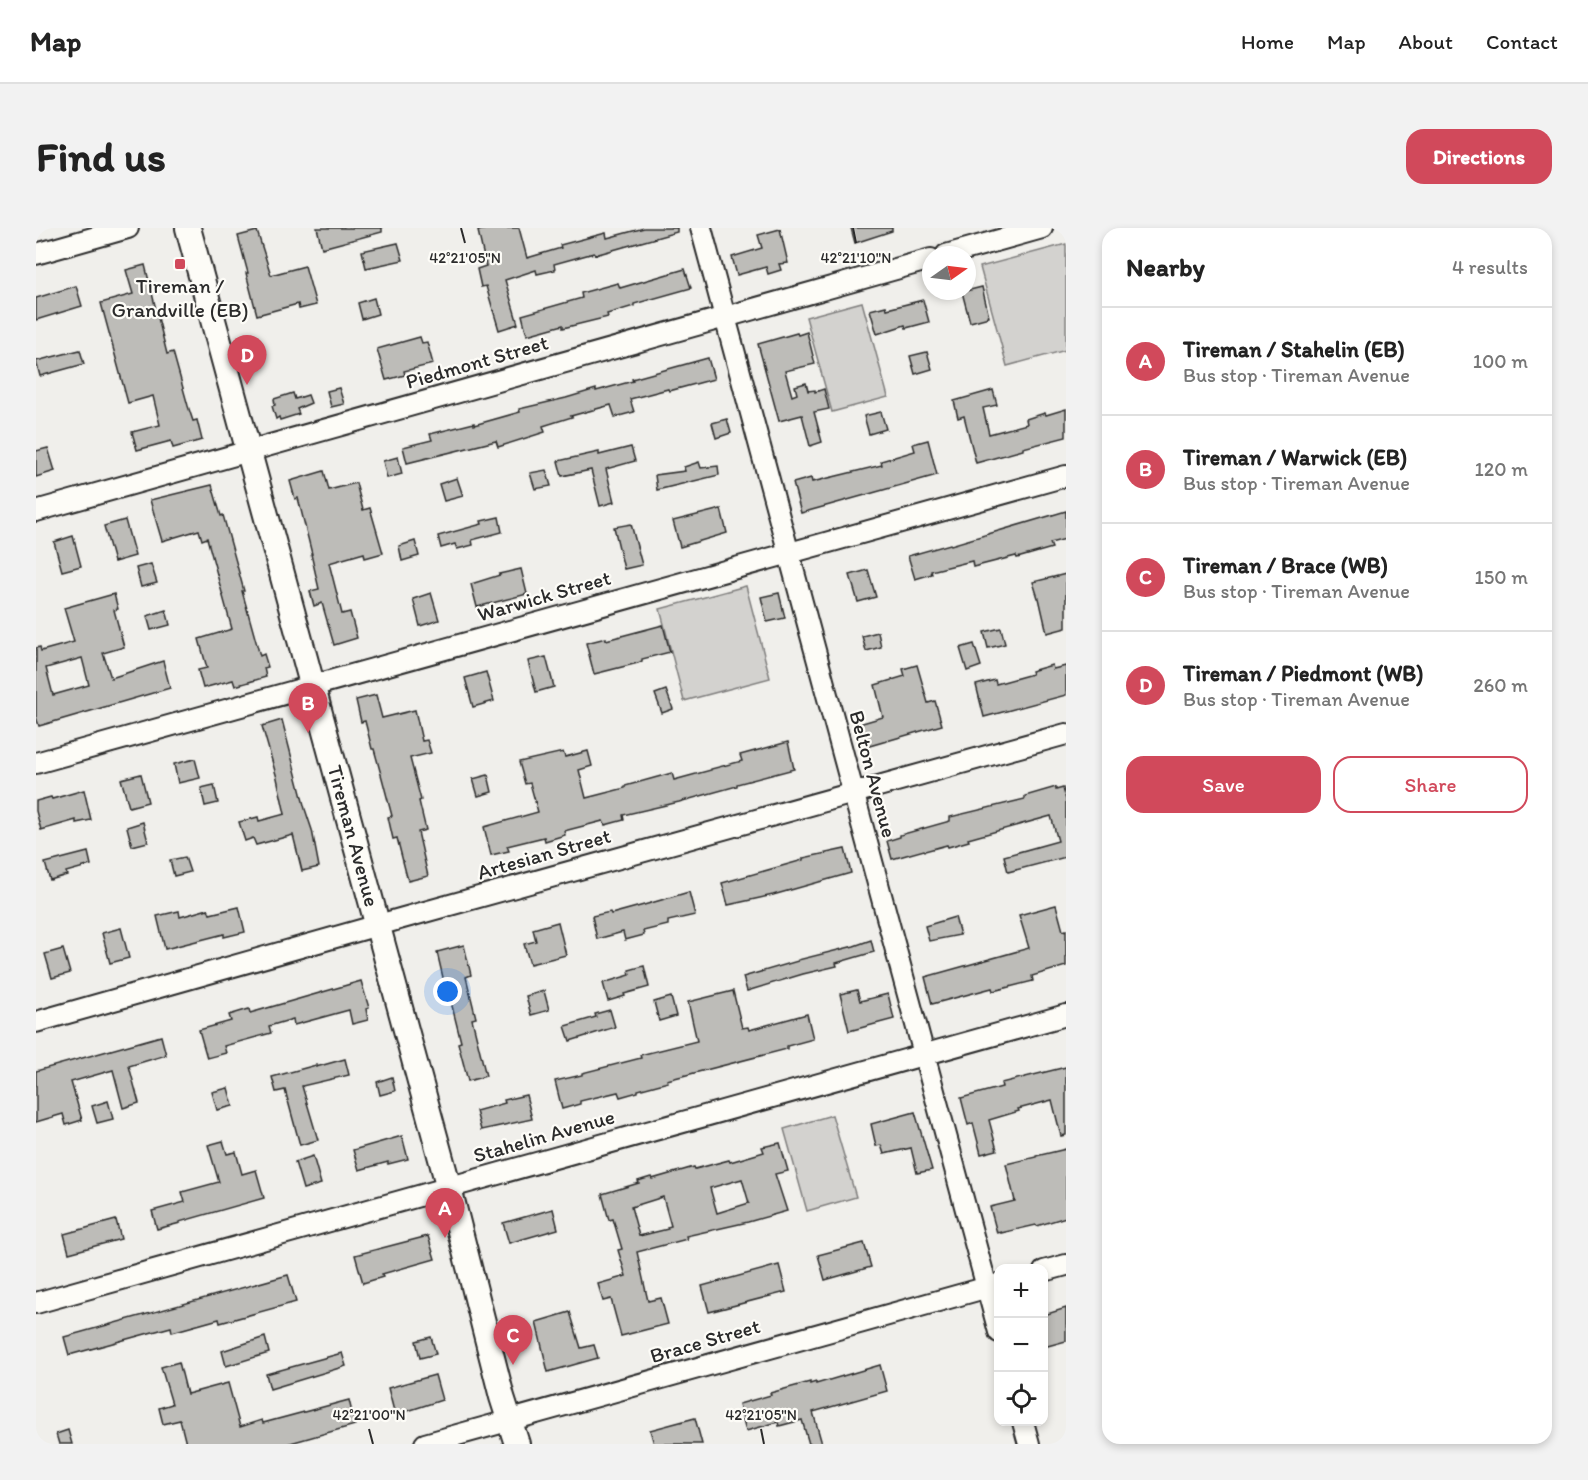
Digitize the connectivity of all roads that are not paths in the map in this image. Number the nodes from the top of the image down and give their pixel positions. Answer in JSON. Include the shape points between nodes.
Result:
{"nodes":[{"id":1,"x":128,"y":228,"type":"edge"},
{"id":2,"x":188,"y":228,"type":"edge"},
{"id":3,"x":701,"y":228,"type":"edge"},
{"id":4,"x":1042,"y":228,"type":"edge"},
{"id":5,"x":976,"y":247,"type":"edge"},
{"id":6,"x":36,"y":254,"type":"edge"},
{"id":7,"x":922,"y":262,"type":"edge"},
{"id":8,"x":724,"y":318,"type":"junction"},
{"id":9,"x":249,"y":451,"type":"junction"},
{"id":10,"x":1066,"y":476,"type":"edge"},
{"id":11,"x":36,"y":511,"type":"edge"},
{"id":12,"x":789,"y":552,"type":"junction"},
{"id":13,"x":312,"y":686,"type":"junction"},
{"id":14,"x":1066,"y":734,"type":"edge"},
{"id":15,"x":36,"y":763,"type":"edge"},
{"id":16,"x":854,"y":793,"type":"junction"},
{"id":17,"x":377,"y":926,"type":"junction"},
{"id":18,"x":1066,"y":1015,"type":"edge"},
{"id":19,"x":36,"y":1022,"type":"edge"},
{"id":20,"x":923,"y":1055,"type":"junction"},
{"id":21,"x":449,"y":1188,"type":"junction"},
{"id":22,"x":1066,"y":1265,"type":"edge"},
{"id":23,"x":1048,"y":1270,"type":"edge"},
{"id":24,"x":992,"y":1286,"type":"edge"},
{"id":25,"x":36,"y":1303,"type":"edge"},
{"id":26,"x":997,"y":1318,"type":"edge"},
{"id":27,"x":510,"y":1420,"type":"junction"},
{"id":28,"x":1024,"y":1426,"type":"edge"},
{"id":29,"x":425,"y":1444,"type":"edge"},
{"id":30,"x":517,"y":1444,"type":"edge"},
{"id":31,"x":1029,"y":1444,"type":"edge"}],
"edges":[{"from":1,"to":6,"type":"street"},
{"from":2,"to":9,"type":"street","name":"Tireman Avenue"},
{"from":3,"to":8,"type":"street","name":"Belton Avenue"},
{"from":4,"to":5,"type":"street"},
{"from":7,"to":8,"type":"street","name":"Piedmont Street"},
{"from":8,"to":9,"type":"street","name":"Piedmont Street"},
{"from":8,"to":12,"type":"street","name":"Belton Avenue"},
{"from":9,"to":11,"type":"street","name":"Piedmont Street"},
{"from":9,"to":13,"type":"street","name":"Tireman Avenue"},
{"from":10,"to":12,"type":"street","name":"Warwick Street"},
{"from":12,"to":13,"type":"street","name":"Warwick Street"},
{"from":12,"to":16,"type":"street","name":"Belton Avenue"},
{"from":13,"to":15,"type":"street","name":"Warwick Street"},
{"from":13,"to":17,"type":"street","name":"Tireman Avenue"},
{"from":14,"to":16,"type":"street","name":"Artesian Street"},
{"from":16,"to":17,"type":"street","name":"Artesian Street"},
{"from":16,"to":20,"type":"street","name":"Belton Avenue"},
{"from":17,"to":19,"type":"street","name":"Artesian Street"},
{"from":17,"to":21,"type":"street","name":"Tireman Avenue"},
{"from":18,"to":20,"type":"street","name":"Stahelin Avenue"},
{"from":20,"to":21,"type":"street","name":"Stahelin Avenue"},
{"from":20,"to":24,"type":"street","name":"Belton Avenue"},
{"from":21,"to":25,"type":"street","name":"Stahelin Avenue"},
{"from":21,"to":27,"type":"street","name":"Tireman Avenue"},
{"from":22,"to":23,"type":"street"},
{"from":24,"to":26,"type":"street","name":"Belton Avenue"},
{"from":24,"to":27,"type":"street","name":"Brace Street"},
{"from":27,"to":29,"type":"street","name":"Brace Street"},
{"from":27,"to":30,"type":"street","name":"Tireman Avenue"},
{"from":28,"to":31,"type":"street"}]}
